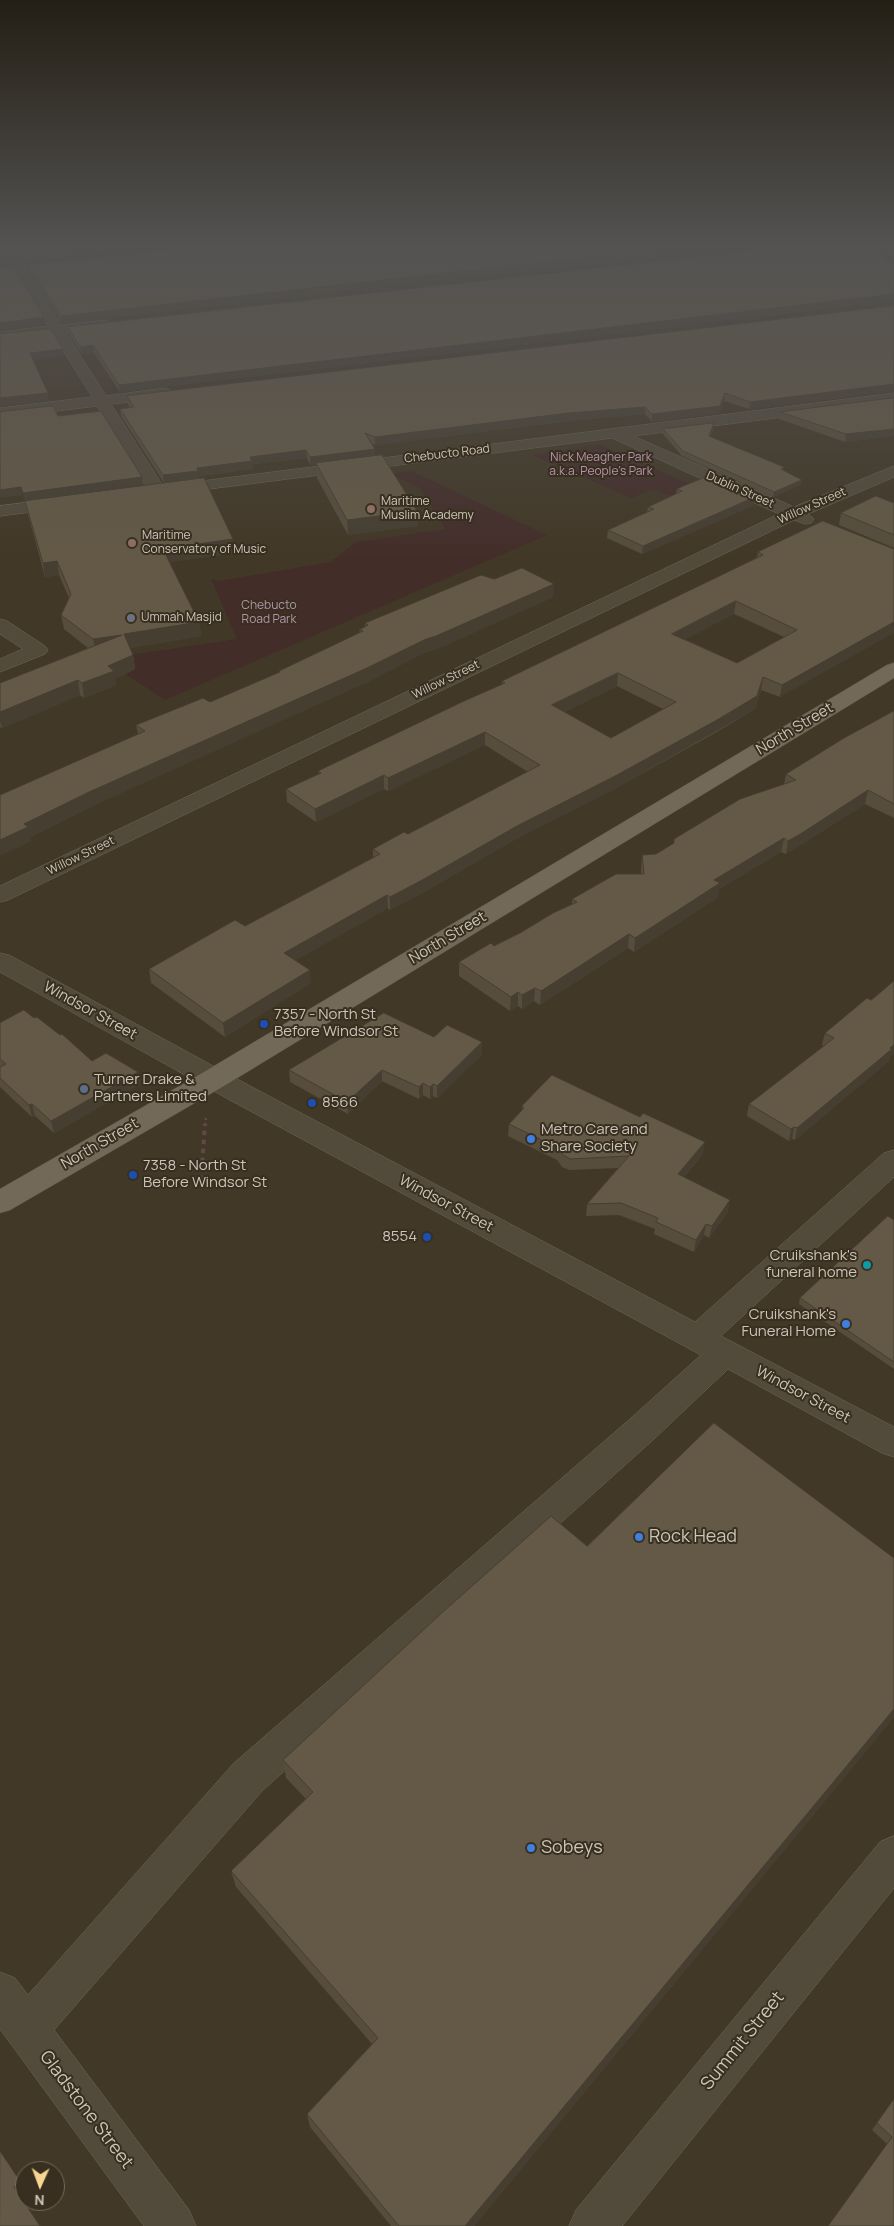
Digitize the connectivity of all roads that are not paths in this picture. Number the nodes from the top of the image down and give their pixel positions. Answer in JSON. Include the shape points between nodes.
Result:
{"nodes":[{"id":1,"x":71,"y":353,"type":"edge"},
{"id":2,"x":180,"y":391,"type":"edge"},
{"id":3,"x":894,"y":398,"type":"edge"},
{"id":4,"x":101,"y":400,"type":"junction"},
{"id":5,"x":0,"y":413,"type":"edge"},
{"id":6,"x":614,"y":433,"type":"junction"},
{"id":7,"x":894,"y":471,"type":"edge"},
{"id":8,"x":256,"y":478,"type":"junction"},
{"id":9,"x":157,"y":490,"type":"junction"},
{"id":10,"x":116,"y":496,"type":"edge"},
{"id":11,"x":264,"y":496,"type":"dead end"},
{"id":12,"x":77,"y":501,"type":"edge"},
{"id":13,"x":0,"y":512,"type":"edge"},
{"id":14,"x":793,"y":514,"type":"junction"},
{"id":15,"x":821,"y":525,"type":"edge"},
{"id":16,"x":0,"y":626,"type":"edge"},
{"id":17,"x":0,"y":666,"type":"edge"},
{"id":18,"x":894,"y":670,"type":"edge"},
{"id":19,"x":0,"y":895,"type":"edge"},
{"id":20,"x":0,"y":961,"type":"edge"},
{"id":21,"x":214,"y":1079,"type":"junction"},
{"id":22,"x":894,"y":1160,"type":"edge"},
{"id":23,"x":0,"y":1202,"type":"edge"},
{"id":24,"x":710,"y":1346,"type":"junction"},
{"id":25,"x":894,"y":1443,"type":"edge"},
{"id":26,"x":894,"y":1856,"type":"edge"},
{"id":27,"x":0,"y":1993,"type":"edge"},
{"id":28,"x":26,"y":2029,"type":"junction"},
{"id":29,"x":173,"y":2226,"type":"edge"},
{"id":30,"x":592,"y":2226,"type":"edge"}],
"edges":[{"from":1,"to":4,"type":"street"},
{"from":2,"to":4,"type":"street"},
{"from":3,"to":6,"type":"street","name":"Chebucto Road"},
{"from":4,"to":5,"type":"street"},
{"from":4,"to":9,"type":"street"},
{"from":6,"to":8,"type":"street","name":"Chebucto Road"},
{"from":6,"to":14,"type":"street","name":"Dublin Street"},
{"from":7,"to":14,"type":"street","name":"Willow Street"},
{"from":8,"to":9,"type":"street","name":"Chebucto Road"},
{"from":8,"to":11,"type":"street"},
{"from":9,"to":10,"type":"street","name":"Chebucto Road"},
{"from":12,"to":13,"type":"street"},
{"from":14,"to":15,"type":"street","name":"Dublin Street"},
{"from":14,"to":19,"type":"street","name":"Willow Street"},
{"from":16,"to":17,"type":"street","via":[[38,650]]},
{"from":18,"to":21,"type":"main road","name":"North Street"},
{"from":20,"to":21,"type":"street","name":"Windsor Street"},
{"from":21,"to":23,"type":"main road","name":"North Street"},
{"from":21,"to":24,"type":"street","name":"Windsor Street"},
{"from":22,"to":24,"type":"street"},
{"from":24,"to":25,"type":"street","name":"Windsor Street"},
{"from":24,"to":28,"type":"street","via":[[635,1436],[248,1777]]},
{"from":26,"to":30,"type":"street","name":"Summit Street"},
{"from":27,"to":28,"type":"street","name":"Gladstone Street"},
{"from":28,"to":29,"type":"street","name":"Gladstone Street"}]}
